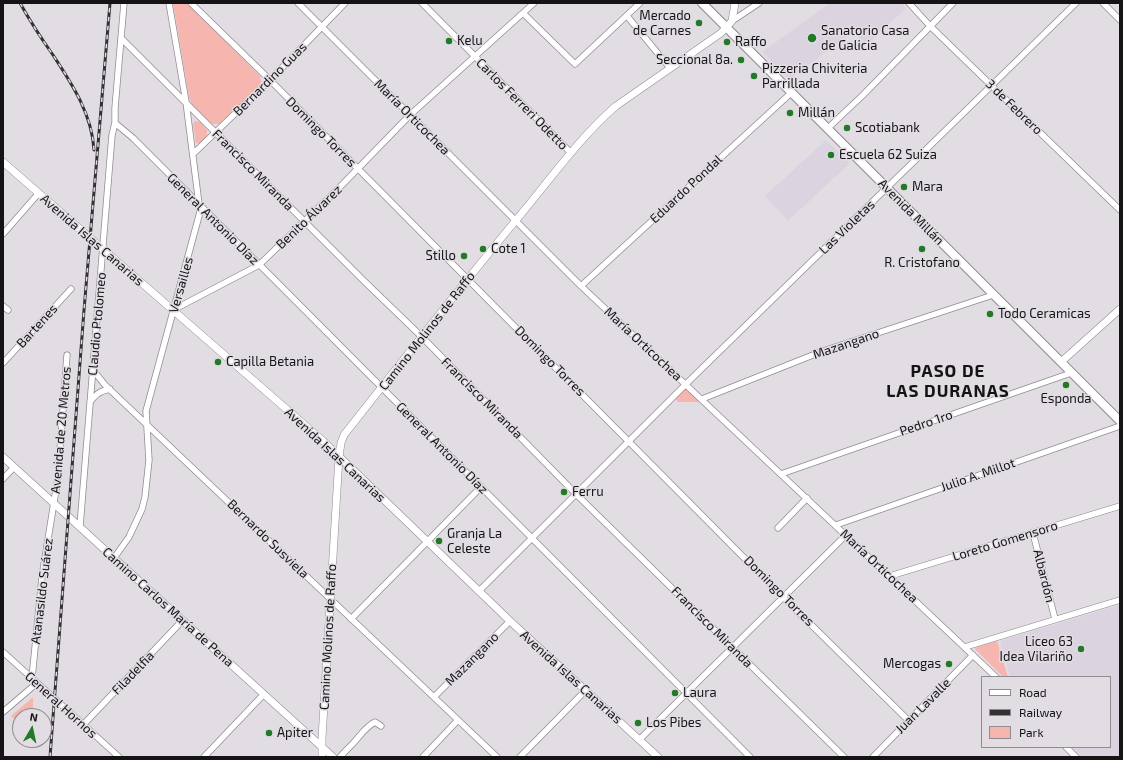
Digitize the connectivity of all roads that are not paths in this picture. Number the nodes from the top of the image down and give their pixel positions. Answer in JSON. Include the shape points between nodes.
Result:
{"nodes":[{"id":1,"x":124,"y":3,"type":"edge"},
{"id":2,"x":169,"y":3,"type":"edge"},
{"id":3,"x":191,"y":3,"type":"edge"},
{"id":4,"x":298,"y":3,"type":"edge"},
{"id":5,"x":345,"y":3,"type":"edge"},
{"id":6,"x":422,"y":3,"type":"edge"},
{"id":7,"x":534,"y":3,"type":"edge"},
{"id":8,"x":640,"y":3,"type":"edge"},
{"id":9,"x":702,"y":3,"type":"edge"},
{"id":10,"x":735,"y":3,"type":"edge"},
{"id":11,"x":758,"y":3,"type":"edge"},
{"id":12,"x":909,"y":3,"type":"edge"},
{"id":13,"x":953,"y":3,"type":"edge"},
{"id":14,"x":1076,"y":3,"type":"edge"},
{"id":15,"x":1103,"y":3,"type":"edge"},
{"id":16,"x":523,"y":13,"type":"junction"},
{"id":17,"x":627,"y":16,"type":"junction"},
{"id":18,"x":1120,"y":20,"type":"edge"},
{"id":19,"x":732,"y":21,"type":"junction"},
{"id":20,"x":322,"y":26,"type":"junction"},
{"id":21,"x":930,"y":26,"type":"junction"},
{"id":22,"x":726,"y":28,"type":"junction"},
{"id":23,"x":121,"y":38,"type":"junction"},
{"id":24,"x":475,"y":57,"type":"junction"},
{"id":25,"x":670,"y":68,"type":"junction"},
{"id":26,"x":270,"y":80,"type":"junction"},
{"id":27,"x":991,"y":86,"type":"junction"},
{"id":28,"x":791,"y":93,"type":"junction"},
{"id":29,"x":186,"y":102,"type":"junction"},
{"id":30,"x":410,"y":115,"type":"junction"},
{"id":31,"x":115,"y":123,"type":"junction"},
{"id":32,"x":828,"y":129,"type":"junction"},
{"id":33,"x":216,"y":133,"type":"junction"},
{"id":34,"x":571,"y":153,"type":"junction"},
{"id":35,"x":194,"y":154,"type":"junction"},
{"id":36,"x":3,"y":162,"type":"edge"},
{"id":37,"x":358,"y":168,"type":"junction"},
{"id":38,"x":887,"y":188,"type":"junction"},
{"id":39,"x":38,"y":194,"type":"junction"},
{"id":40,"x":200,"y":205,"type":"junction"},
{"id":41,"x":1120,"y":210,"type":"edge"},
{"id":42,"x":304,"y":221,"type":"junction"},
{"id":43,"x":515,"y":221,"type":"junction"},
{"id":44,"x":3,"y":234,"type":"edge"},
{"id":45,"x":103,"y":249,"type":"junction"},
{"id":46,"x":260,"y":265,"type":"junction"},
{"id":47,"x":468,"y":278,"type":"junction"},
{"id":48,"x":582,"y":286,"type":"junction"},
{"id":49,"x":71,"y":289,"type":"dead end"},
{"id":50,"x":993,"y":295,"type":"junction"},
{"id":51,"x":3,"y":306,"type":"edge"},
{"id":52,"x":1120,"y":309,"type":"edge"},
{"id":53,"x":8,"y":310,"type":"dead end"},
{"id":54,"x":174,"y":310,"type":"junction"},
{"id":55,"x":422,"y":337,"type":"junction"},
{"id":56,"x":67,"y":355,"type":"dead end"},
{"id":57,"x":1061,"y":362,"type":"junction"},
{"id":58,"x":3,"y":363,"type":"edge"},
{"id":59,"x":93,"y":370,"type":"junction"},
{"id":60,"x":1071,"y":373,"type":"junction"},
{"id":61,"x":686,"y":384,"type":"junction"},
{"id":62,"x":381,"y":388,"type":"junction"},
{"id":63,"x":110,"y":389,"type":"junction"},
{"id":64,"x":702,"y":400,"type":"junction"},
{"id":65,"x":90,"y":402,"type":"junction"},
{"id":66,"x":1120,"y":422,"type":"edge"},
{"id":67,"x":146,"y":424,"type":"junction"},
{"id":68,"x":1120,"y":426,"type":"edge"},
{"id":69,"x":629,"y":441,"type":"junction"},
{"id":70,"x":3,"y":456,"type":"edge"},
{"id":71,"x":339,"y":457,"type":"junction"},
{"id":72,"x":14,"y":467,"type":"junction"},
{"id":73,"x":781,"y":474,"type":"junction"},
{"id":74,"x":3,"y":479,"type":"edge"},
{"id":75,"x":481,"y":487,"type":"junction"},
{"id":76,"x":576,"y":494,"type":"junction"},
{"id":77,"x":807,"y":498,"type":"junction"},
{"id":78,"x":55,"y":505,"type":"junction"},
{"id":79,"x":1120,"y":506,"type":"edge"},
{"id":80,"x":836,"y":525,"type":"junction"},
{"id":81,"x":80,"y":526,"type":"junction"},
{"id":82,"x":778,"y":528,"type":"dead end"},
{"id":83,"x":1033,"y":533,"type":"junction"},
{"id":84,"x":846,"y":535,"type":"junction"},
{"id":85,"x":531,"y":538,"type":"junction"},
{"id":86,"x":428,"y":542,"type":"junction"},
{"id":87,"x":114,"y":558,"type":"junction"},
{"id":88,"x":890,"y":576,"type":"junction"},
{"id":89,"x":479,"y":591,"type":"junction"},
{"id":90,"x":784,"y":597,"type":"junction"},
{"id":91,"x":330,"y":599,"type":"junction"},
{"id":92,"x":1120,"y":600,"type":"edge"},
{"id":93,"x":351,"y":619,"type":"junction"},
{"id":94,"x":1055,"y":619,"type":"junction"},
{"id":95,"x":182,"y":621,"type":"junction"},
{"id":96,"x":510,"y":621,"type":"junction"},
{"id":97,"x":732,"y":647,"type":"junction"},
{"id":98,"x":965,"y":647,"type":"junction"},
{"id":99,"x":3,"y":652,"type":"edge"},
{"id":100,"x":973,"y":655,"type":"junction"},
{"id":101,"x":995,"y":676,"type":"edge"},
{"id":102,"x":32,"y":678,"type":"junction"},
{"id":103,"x":37,"y":683,"type":"junction"},
{"id":104,"x":586,"y":690,"type":"junction"},
{"id":105,"x":686,"y":693,"type":"junction"},
{"id":106,"x":264,"y":694,"type":"junction"},
{"id":107,"x":434,"y":697,"type":"junction"},
{"id":108,"x":3,"y":712,"type":"edge"},
{"id":109,"x":458,"y":720,"type":"junction"},
{"id":110,"x":909,"y":721,"type":"junction"},
{"id":111,"x":83,"y":725,"type":"junction"},
{"id":112,"x":381,"y":726,"type":"dead end"},
{"id":113,"x":640,"y":739,"type":"junction"},
{"id":114,"x":322,"y":747,"type":"junction"},
{"id":115,"x":1067,"y":748,"type":"edge"},
{"id":116,"x":119,"y":757,"type":"edge"},
{"id":117,"x":204,"y":757,"type":"edge"},
{"id":118,"x":322,"y":757,"type":"edge"},
{"id":119,"x":334,"y":757,"type":"edge"},
{"id":120,"x":340,"y":757,"type":"edge"},
{"id":121,"x":422,"y":757,"type":"edge"},
{"id":122,"x":497,"y":757,"type":"edge"},
{"id":123,"x":520,"y":757,"type":"edge"},
{"id":124,"x":658,"y":757,"type":"edge"},
{"id":125,"x":750,"y":757,"type":"edge"},
{"id":126,"x":844,"y":757,"type":"edge"},
{"id":127,"x":873,"y":757,"type":"edge"},
{"id":128,"x":1076,"y":757,"type":"edge"}],
"edges":[{"from":1,"to":23,"type":"street","name":"Claudio Ptolomeo"},
{"from":2,"to":29,"type":"street","name":"Versailles"},
{"from":3,"to":26,"type":"street","name":"Domingo Torres"},
{"from":4,"to":20,"type":"street","name":"María Orticochea"},
{"from":5,"to":20,"type":"street","name":"Bernardino Guas"},
{"from":6,"to":24,"type":"street","name":"Carlos Ferreri Odetto"},
{"from":7,"to":16,"type":"street","name":"Benito Álvarez"},
{"from":8,"to":17,"type":"street"},
{"from":9,"to":22,"type":"main road","name":"Avenida Millán"},
{"from":10,"to":19,"type":"street"},
{"from":11,"to":19,"type":"street"},
{"from":12,"to":21,"type":"street","name":"3 de Febrero"},
{"from":13,"to":21,"type":"street"},
{"from":14,"to":27,"type":"street","name":"Las Violetas"},
{"from":15,"to":18,"type":"street"},
{"from":16,"to":17,"type":"street","via":[[575,64]]},
{"from":16,"to":24,"type":"street","name":"Benito Álvarez"},
{"from":17,"to":25,"type":"street"},
{"from":19,"to":22,"type":"street","name":"Camino Molinos de Raffo"},
{"from":20,"to":26,"type":"street","name":"Bernardino Guas"},
{"from":20,"to":30,"type":"street","name":"María Orticochea"},
{"from":21,"to":27,"type":"street","name":"3 de Febrero"},
{"from":21,"to":32,"type":"street"},
{"from":22,"to":25,"type":"street","name":"Camino Molinos de Raffo"},
{"from":22,"to":28,"type":"main road","name":"Avenida Millán"},
{"from":23,"to":29,"type":"street","name":"Francisco Miranda"},
{"from":23,"to":31,"type":"street","name":"Claudio Ptolomeo"},
{"from":24,"to":30,"type":"street","name":"Benito Álvarez"},
{"from":24,"to":34,"type":"street","name":"Carlos Ferreri Odetto"},
{"from":25,"to":34,"type":"street","name":"Camino Molinos de Raffo","via":[[604,116]]},
{"from":26,"to":33,"type":"street","name":"Bernardino Guas"},
{"from":26,"to":37,"type":"street","name":"Domingo Torres"},
{"from":27,"to":38,"type":"street","name":"Las Violetas"},
{"from":27,"to":41,"type":"street","name":"3 de Febrero"},
{"from":28,"to":32,"type":"main road","name":"Avenida Millán"},
{"from":28,"to":48,"type":"street","name":"Eduardo Pondal"},
{"from":29,"to":33,"type":"street","name":"Francisco Miranda"},
{"from":29,"to":35,"type":"street","name":"Versailles"},
{"from":30,"to":37,"type":"street","name":"Benito Álvarez"},
{"from":30,"to":43,"type":"street","name":"María Orticochea"},
{"from":31,"to":40,"type":"street","name":"General Antonio Díaz"},
{"from":31,"to":45,"type":"street","name":"Claudio Ptolomeo"},
{"from":32,"to":38,"type":"main road","name":"Avenida Millán"},
{"from":33,"to":35,"type":"street","name":"Bernardino Guas"},
{"from":33,"to":42,"type":"street","name":"Francisco Miranda"},
{"from":34,"to":43,"type":"street","name":"Camino Molinos de Raffo"},
{"from":35,"to":40,"type":"street","name":"Versailles"},
{"from":36,"to":39,"type":"street","name":"Avenida Islas Canarias"},
{"from":37,"to":42,"type":"street","name":"Benito Álvarez"},
{"from":37,"to":47,"type":"street","name":"Domingo Torres"},
{"from":38,"to":50,"type":"main road","name":"Avenida Millán"},
{"from":38,"to":61,"type":"street","name":"Las Violetas"},
{"from":39,"to":44,"type":"street"},
{"from":39,"to":45,"type":"street","name":"Avenida Islas Canarias"},
{"from":40,"to":46,"type":"street","name":"General Antonio Díaz"},
{"from":40,"to":54,"type":"street","name":"Versailles","via":[[198,224]]},
{"from":42,"to":46,"type":"street","name":"Benito Álvarez"},
{"from":42,"to":55,"type":"street","name":"Francisco Miranda"},
{"from":43,"to":47,"type":"street","name":"Camino Molinos de Raffo"},
{"from":43,"to":48,"type":"street","name":"María Orticochea"},
{"from":45,"to":54,"type":"street","name":"Avenida Islas Canarias"},
{"from":45,"to":59,"type":"street","name":"Claudio Ptolomeo"},
{"from":46,"to":54,"type":"street","name":"Benito Álvarez"},
{"from":46,"to":62,"type":"street","name":"General Antonio Díaz"},
{"from":47,"to":55,"type":"street","name":"Camino Molinos de Raffo"},
{"from":47,"to":69,"type":"street","name":"Domingo Torres"},
{"from":48,"to":61,"type":"street","name":"María Orticochea"},
{"from":49,"to":58,"type":"street","name":"Bartenes"},
{"from":50,"to":57,"type":"main road","name":"Avenida Millán"},
{"from":50,"to":64,"type":"street","name":"Mazangano","via":[[823,351]]},
{"from":51,"to":53,"type":"street"},
{"from":52,"to":57,"type":"street"},
{"from":54,"to":67,"type":"street","name":"Versailles","via":[[146,411]]},
{"from":54,"to":71,"type":"street","name":"Avenida Islas Canarias"},
{"from":55,"to":62,"type":"street","name":"Camino Molinos de Raffo"},
{"from":55,"to":76,"type":"street","name":"Francisco Miranda"},
{"from":56,"to":78,"type":"street","name":"Avenida de 20 Metros"},
{"from":57,"to":60,"type":"main road","name":"Avenida Millán"},
{"from":59,"to":63,"type":"street","name":"Bernardo Susviela"},
{"from":59,"to":65,"type":"street","name":"Claudio Ptolomeo"},
{"from":60,"to":66,"type":"main road","name":"Avenida Millán"},
{"from":60,"to":73,"type":"street","name":"Pedro 1ro"},
{"from":61,"to":64,"type":"street","name":"María Orticochea"},
{"from":61,"to":69,"type":"street"},
{"from":62,"to":71,"type":"street","name":"Camino Molinos de Raffo","via":[[344,435]]},
{"from":62,"to":75,"type":"street","name":"General Antonio Díaz"},
{"from":63,"to":65,"type":"street","via":[[101,390]]},
{"from":63,"to":67,"type":"street","name":"Bernardo Susviela"},
{"from":64,"to":73,"type":"street","name":"María Orticochea"},
{"from":65,"to":81,"type":"street","name":"Claudio Ptolomeo"},
{"from":67,"to":87,"type":"street","name":"Versailles","via":[[149,460],[145,497],[129,537]]},
{"from":67,"to":91,"type":"street","name":"Bernardo Susviela"},
{"from":68,"to":80,"type":"street","name":"Julio A. Millot"},
{"from":69,"to":76,"type":"street"},
{"from":69,"to":90,"type":"street","name":"Domingo Torres"},
{"from":70,"to":72,"type":"street","name":"Camino Carlos María de Pena"},
{"from":71,"to":86,"type":"street","name":"Avenida Islas Canarias"},
{"from":71,"to":91,"type":"street","name":"Camino Molinos de Raffo"},
{"from":72,"to":74,"type":"street"},
{"from":72,"to":78,"type":"street","name":"Camino Carlos María de Pena"},
{"from":73,"to":77,"type":"street","name":"María Orticochea"},
{"from":75,"to":85,"type":"street","name":"General Antonio Díaz"},
{"from":75,"to":86,"type":"street"},
{"from":76,"to":85,"type":"street"},
{"from":76,"to":97,"type":"street","name":"Francisco Miranda"},
{"from":77,"to":80,"type":"street","name":"María Orticochea"},
{"from":77,"to":82,"type":"street"},
{"from":78,"to":81,"type":"street","name":"Camino Carlos María de Pena"},
{"from":78,"to":102,"type":"street","name":"Atanasildo Suárez","via":[[42,577]]},
{"from":79,"to":83,"type":"street","name":"Loreto Gomensoro"},
{"from":80,"to":84,"type":"street","name":"María Orticochea"},
{"from":81,"to":87,"type":"street","name":"Camino Carlos María de Pena"},
{"from":83,"to":88,"type":"street","name":"Loreto Gomensoro"},
{"from":83,"to":94,"type":"street","name":"Albardón"},
{"from":84,"to":88,"type":"street","name":"María Orticochea"},
{"from":84,"to":90,"type":"street"},
{"from":85,"to":89,"type":"street"},
{"from":85,"to":105,"type":"street","name":"General Antonio Díaz"},
{"from":86,"to":89,"type":"street","name":"Avenida Islas Canarias"},
{"from":86,"to":93,"type":"street"},
{"from":87,"to":95,"type":"street","name":"Camino Carlos María de Pena"},
{"from":88,"to":98,"type":"street","name":"María Orticochea"},
{"from":89,"to":96,"type":"street","name":"Avenida Islas Canarias"},
{"from":90,"to":97,"type":"street"},
{"from":90,"to":110,"type":"street","name":"Domingo Torres"},
{"from":91,"to":93,"type":"street","name":"Bernardo Susviela"},
{"from":91,"to":114,"type":"street","name":"Camino Molinos de Raffo"},
{"from":92,"to":94,"type":"street"},
{"from":93,"to":107,"type":"street","name":"Bernardo Susviela"},
{"from":94,"to":98,"type":"street"},
{"from":95,"to":106,"type":"street","name":"Camino Carlos María de Pena"},
{"from":95,"to":111,"type":"street","name":"Filadelfia"},
{"from":96,"to":104,"type":"street","name":"Avenida Islas Canarias"},
{"from":96,"to":107,"type":"street","name":"Mazangano"},
{"from":97,"to":105,"type":"street"},
{"from":97,"to":126,"type":"street","name":"Francisco Miranda"},
{"from":98,"to":100,"type":"street","name":"María Orticochea"},
{"from":99,"to":102,"type":"street","name":"General Hornos"},
{"from":100,"to":101,"type":"street","name":"María Orticochea"},
{"from":100,"to":110,"type":"street","name":"Juan Lavalle"},
{"from":102,"to":103,"type":"street","name":"General Hornos"},
{"from":103,"to":108,"type":"street"},
{"from":103,"to":111,"type":"street","name":"General Hornos"},
{"from":104,"to":113,"type":"street","name":"Avenida Islas Canarias"},
{"from":104,"to":123,"type":"street"},
{"from":105,"to":113,"type":"street"},
{"from":105,"to":125,"type":"street","name":"General Antonio Díaz"},
{"from":106,"to":114,"type":"street","name":"Camino Carlos María de Pena"},
{"from":106,"to":117,"type":"street"},
{"from":107,"to":109,"type":"street","name":"Bernardo Susviela"},
{"from":109,"to":121,"type":"street"},
{"from":109,"to":122,"type":"street","name":"Bernardo Susviela"},
{"from":110,"to":127,"type":"street","name":"Juan Lavalle"},
{"from":111,"to":116,"type":"street","name":"General Hornos"},
{"from":112,"to":120,"type":"street","via":[[377,722],[372,723]]},
{"from":113,"to":124,"type":"street","name":"Avenida Islas Canarias"},
{"from":114,"to":118,"type":"street","name":"Camino Molinos de Raffo"},
{"from":114,"to":119,"type":"street","name":"Camino Carlos María de Pena"},
{"from":115,"to":128,"type":"street"}]}
